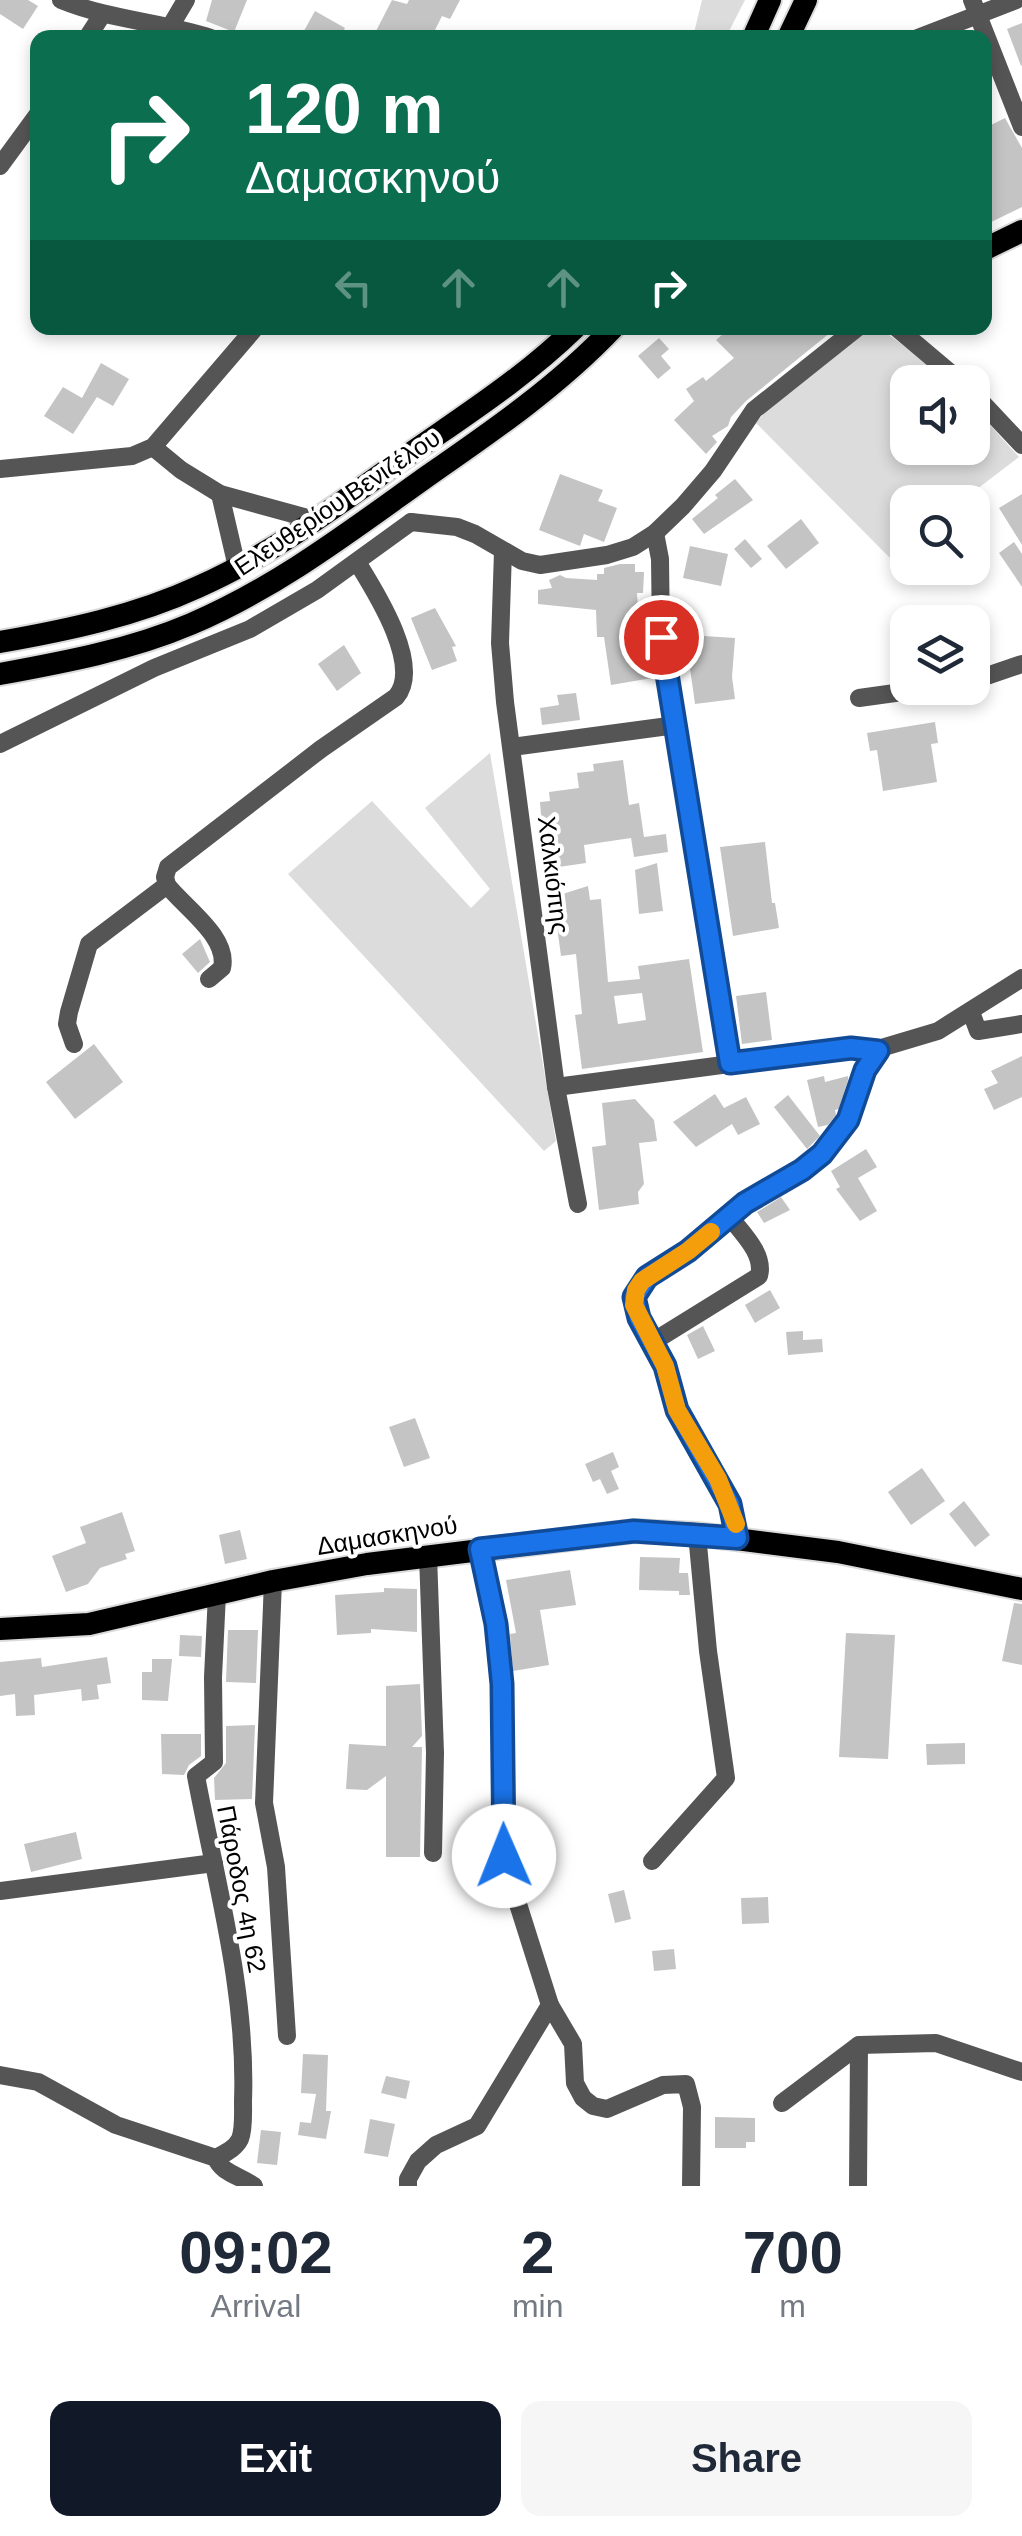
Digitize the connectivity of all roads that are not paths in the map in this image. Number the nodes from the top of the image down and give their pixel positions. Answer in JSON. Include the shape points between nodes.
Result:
{"nodes":[{"id":1,"x":61,"y":0,"type":"edge"},
{"id":2,"x":186,"y":0,"type":"edge"},
{"id":3,"x":770,"y":0,"type":"edge"},
{"id":4,"x":806,"y":0,"type":"edge"},
{"id":5,"x":1016,"y":0,"type":"edge"},
{"id":6,"x":975,"y":7,"type":"edge"},
{"id":7,"x":102,"y":15,"type":"junction"},
{"id":8,"x":170,"y":27,"type":"junction"},
{"id":9,"x":93,"y":30,"type":"edge"},
{"id":10,"x":181,"y":30,"type":"edge"},
{"id":11,"x":757,"y":30,"type":"edge"},
{"id":12,"x":792,"y":30,"type":"edge"},
{"id":13,"x":933,"y":30,"type":"edge"},
{"id":14,"x":992,"y":49,"type":"edge"},
{"id":15,"x":1020,"y":118,"type":"edge"},
{"id":16,"x":30,"y":125,"type":"edge"},
{"id":17,"x":0,"y":166,"type":"edge"},
{"id":18,"x":1022,"y":230,"type":"edge"},
{"id":19,"x":992,"y":245,"type":"edge"},
{"id":20,"x":249,"y":335,"type":"edge"},
{"id":21,"x":567,"y":335,"type":"edge"},
{"id":22,"x":606,"y":335,"type":"edge"},
{"id":23,"x":848,"y":335,"type":"edge"},
{"id":24,"x":905,"y":335,"type":"edge"},
{"id":25,"x":941,"y":365,"type":"edge"},
{"id":26,"x":990,"y":411,"type":"edge"},
{"id":27,"x":1022,"y":446,"type":"edge"},
{"id":28,"x":153,"y":447,"type":"junction"},
{"id":29,"x":0,"y":469,"type":"edge"},
{"id":30,"x":220,"y":494,"type":"junction"},
{"id":31,"x":388,"y":504,"type":"junction"},
{"id":32,"x":315,"y":520,"type":"junction"},
{"id":33,"x":412,"y":522,"type":"junction"},
{"id":34,"x":655,"y":533,"type":"junction"},
{"id":35,"x":503,"y":551,"type":"junction"},
{"id":36,"x":357,"y":562,"type":"junction"},
{"id":37,"x":237,"y":568,"type":"junction"},
{"id":38,"x":0,"y":642,"type":"edge"},
{"id":39,"x":1022,"y":664,"type":"edge"},
{"id":40,"x":0,"y":674,"type":"edge"},
{"id":41,"x":990,"y":676,"type":"edge"},
{"id":42,"x":890,"y":694,"type":"edge"},
{"id":43,"x":858,"y":698,"type":"dead end"},
{"id":44,"x":676,"y":725,"type":"junction"},
{"id":45,"x":0,"y":744,"type":"edge"},
{"id":46,"x":512,"y":747,"type":"junction"},
{"id":47,"x":167,"y":885,"type":"junction"},
{"id":48,"x":209,"y":978,"type":"dead end"},
{"id":49,"x":1022,"y":978,"type":"edge"},
{"id":50,"x":971,"y":1012,"type":"junction"},
{"id":51,"x":1022,"y":1024,"type":"edge"},
{"id":52,"x":74,"y":1044,"type":"dead end"},
{"id":53,"x":878,"y":1051,"type":"junction"},
{"id":54,"x":730,"y":1063,"type":"junction"},
{"id":55,"x":556,"y":1087,"type":"junction"},
{"id":56,"x":578,"y":1204,"type":"dead end"},
{"id":57,"x":729,"y":1216,"type":"junction"},
{"id":58,"x":652,"y":1343,"type":"junction"},
{"id":59,"x":697,"y":1534,"type":"junction"},
{"id":60,"x":737,"y":1538,"type":"junction"},
{"id":61,"x":480,"y":1549,"type":"junction"},
{"id":62,"x":428,"y":1555,"type":"junction"},
{"id":63,"x":273,"y":1581,"type":"junction"},
{"id":64,"x":1022,"y":1589,"type":"edge"},
{"id":65,"x":217,"y":1594,"type":"junction"},
{"id":66,"x":0,"y":1629,"type":"edge"},
{"id":67,"x":433,"y":1853,"type":"dead end"},
{"id":68,"x":652,"y":1861,"type":"dead end"},
{"id":69,"x":214,"y":1864,"type":"junction"},
{"id":70,"x":0,"y":1891,"type":"edge"},
{"id":71,"x":550,"y":2005,"type":"junction"},
{"id":72,"x":287,"y":2036,"type":"dead end"},
{"id":73,"x":859,"y":2045,"type":"junction"},
{"id":74,"x":1022,"y":2072,"type":"edge"},
{"id":75,"x":0,"y":2075,"type":"edge"},
{"id":76,"x":782,"y":2103,"type":"dead end"},
{"id":77,"x":216,"y":2158,"type":"junction"},
{"id":78,"x":254,"y":2186,"type":"edge"},
{"id":79,"x":408,"y":2186,"type":"edge"},
{"id":80,"x":691,"y":2186,"type":"edge"},
{"id":81,"x":858,"y":2186,"type":"edge"}],
"edges":[{"from":1,"to":7,"type":"street"},
{"from":2,"to":8,"type":"street"},
{"from":3,"to":11,"type":"main road"},
{"from":4,"to":12,"type":"main road"},
{"from":5,"to":6,"type":"street"},
{"from":6,"to":13,"type":"street"},
{"from":7,"to":8,"type":"street"},
{"from":7,"to":9,"type":"street"},
{"from":8,"to":10,"type":"street"},
{"from":14,"to":15,"type":"street"},
{"from":16,"to":17,"type":"street"},
{"from":18,"to":19,"type":"main road"},
{"from":20,"to":28,"type":"street"},
{"from":21,"to":32,"type":"main road","name":"Ελευθερίου Βενιζέλου"},
{"from":22,"to":31,"type":"main road","name":"Ελευθερίου Βενιζέλου","via":[[539,396]]},
{"from":23,"to":34,"type":"street","via":[[754,410],[713,470]]},
{"from":24,"to":25,"type":"street"},
{"from":26,"to":27,"type":"street"},
{"from":28,"to":29,"type":"street","via":[[132,456]]},
{"from":28,"to":30,"type":"street"},
{"from":30,"to":32,"type":"street"},
{"from":30,"to":37,"type":"street"},
{"from":31,"to":33,"type":"street"},
{"from":31,"to":40,"type":"main road","name":"Ελευθερίου Βενιζέλου","via":[[284,575],[204,618],[119,649]]},
{"from":32,"to":37,"type":"main road","name":"Ελευθερίου Βενιζέλου"},
{"from":33,"to":35,"type":"street","via":[[456,527]]},
{"from":33,"to":36,"type":"street"},
{"from":34,"to":35,"type":"street","via":[[617,552],[540,565]]},
{"from":34,"to":44,"type":"street","via":[[659,619]]},
{"from":35,"to":46,"type":"street","name":"Χαλκιόπης","via":[[501,667]]},
{"from":36,"to":45,"type":"street","via":[[250,629]]},
{"from":36,"to":47,"type":"street","via":[[384,604],[404,668],[402,689],[178,857],[166,872]]},
{"from":37,"to":38,"type":"main road","name":"Ελευθερίου Βενιζέλου","via":[[132,612]]},
{"from":39,"to":41,"type":"street"},
{"from":42,"to":43,"type":"street"},
{"from":44,"to":46,"type":"street"},
{"from":44,"to":54,"type":"street"},
{"from":46,"to":55,"type":"street","name":"Χαλκιόπης"},
{"from":47,"to":48,"type":"street","via":[[221,950],[224,966]]},
{"from":47,"to":52,"type":"street","via":[[89,944],[67,1024]]},
{"from":49,"to":50,"type":"street"},
{"from":50,"to":51,"type":"street","via":[[978,1031]]},
{"from":50,"to":53,"type":"street","via":[[928,1036]]},
{"from":53,"to":54,"type":"street","via":[[851,1048]]},
{"from":53,"to":57,"type":"street","via":[[829,1146]]},
{"from":54,"to":55,"type":"street"},
{"from":55,"to":56,"type":"street","name":"Χαλκιόπης"},
{"from":57,"to":58,"type":"street","via":[[639,1285],[634,1305]]},
{"from":57,"to":58,"type":"street","via":[[756,1251],[759,1276]]},
{"from":58,"to":60,"type":"street","via":[[677,1410],[730,1504]]},
{"from":59,"to":60,"type":"main road","name":"Δαμασκηνού"},
{"from":59,"to":61,"type":"main road","name":"Δαμασκηνού","via":[[620,1532]]},
{"from":59,"to":68,"type":"street","via":[[726,1778]]},
{"from":60,"to":64,"type":"main road","name":"Δαμασκηνού"},
{"from":61,"to":62,"type":"main road","name":"Δαμασκηνού"},
{"from":61,"to":71,"type":"street","via":[[502,1684],[504,1863]]},
{"from":62,"to":63,"type":"main road","name":"Δαμασκηνού"},
{"from":62,"to":67,"type":"street"},
{"from":63,"to":65,"type":"main road","name":"Δαμασκηνού"},
{"from":63,"to":72,"type":"street","via":[[264,1802],[276,1866]]},
{"from":65,"to":66,"type":"main road","name":"Δαμασκηνού","via":[[89,1624]]},
{"from":65,"to":69,"type":"street","name":"Πάροδος 4η 62","via":[[214,1762],[196,1776]]},
{"from":69,"to":70,"type":"street"},
{"from":69,"to":77,"type":"street","name":"Πάροδος 4η 62","via":[[242,2038],[243,2099],[238,2142]]},
{"from":71,"to":79,"type":"street","via":[[476,2126],[436,2145],[418,2161]]},
{"from":71,"to":80,"type":"street","via":[[573,2044],[575,2083],[593,2106],[612,2108],[668,2084],[688,2086]]},
{"from":73,"to":74,"type":"street","via":[[936,2043]]},
{"from":73,"to":76,"type":"street"},
{"from":73,"to":81,"type":"street"},
{"from":75,"to":77,"type":"street","via":[[38,2082],[126,2129]]},
{"from":77,"to":78,"type":"street","via":[[226,2172]]}]}
